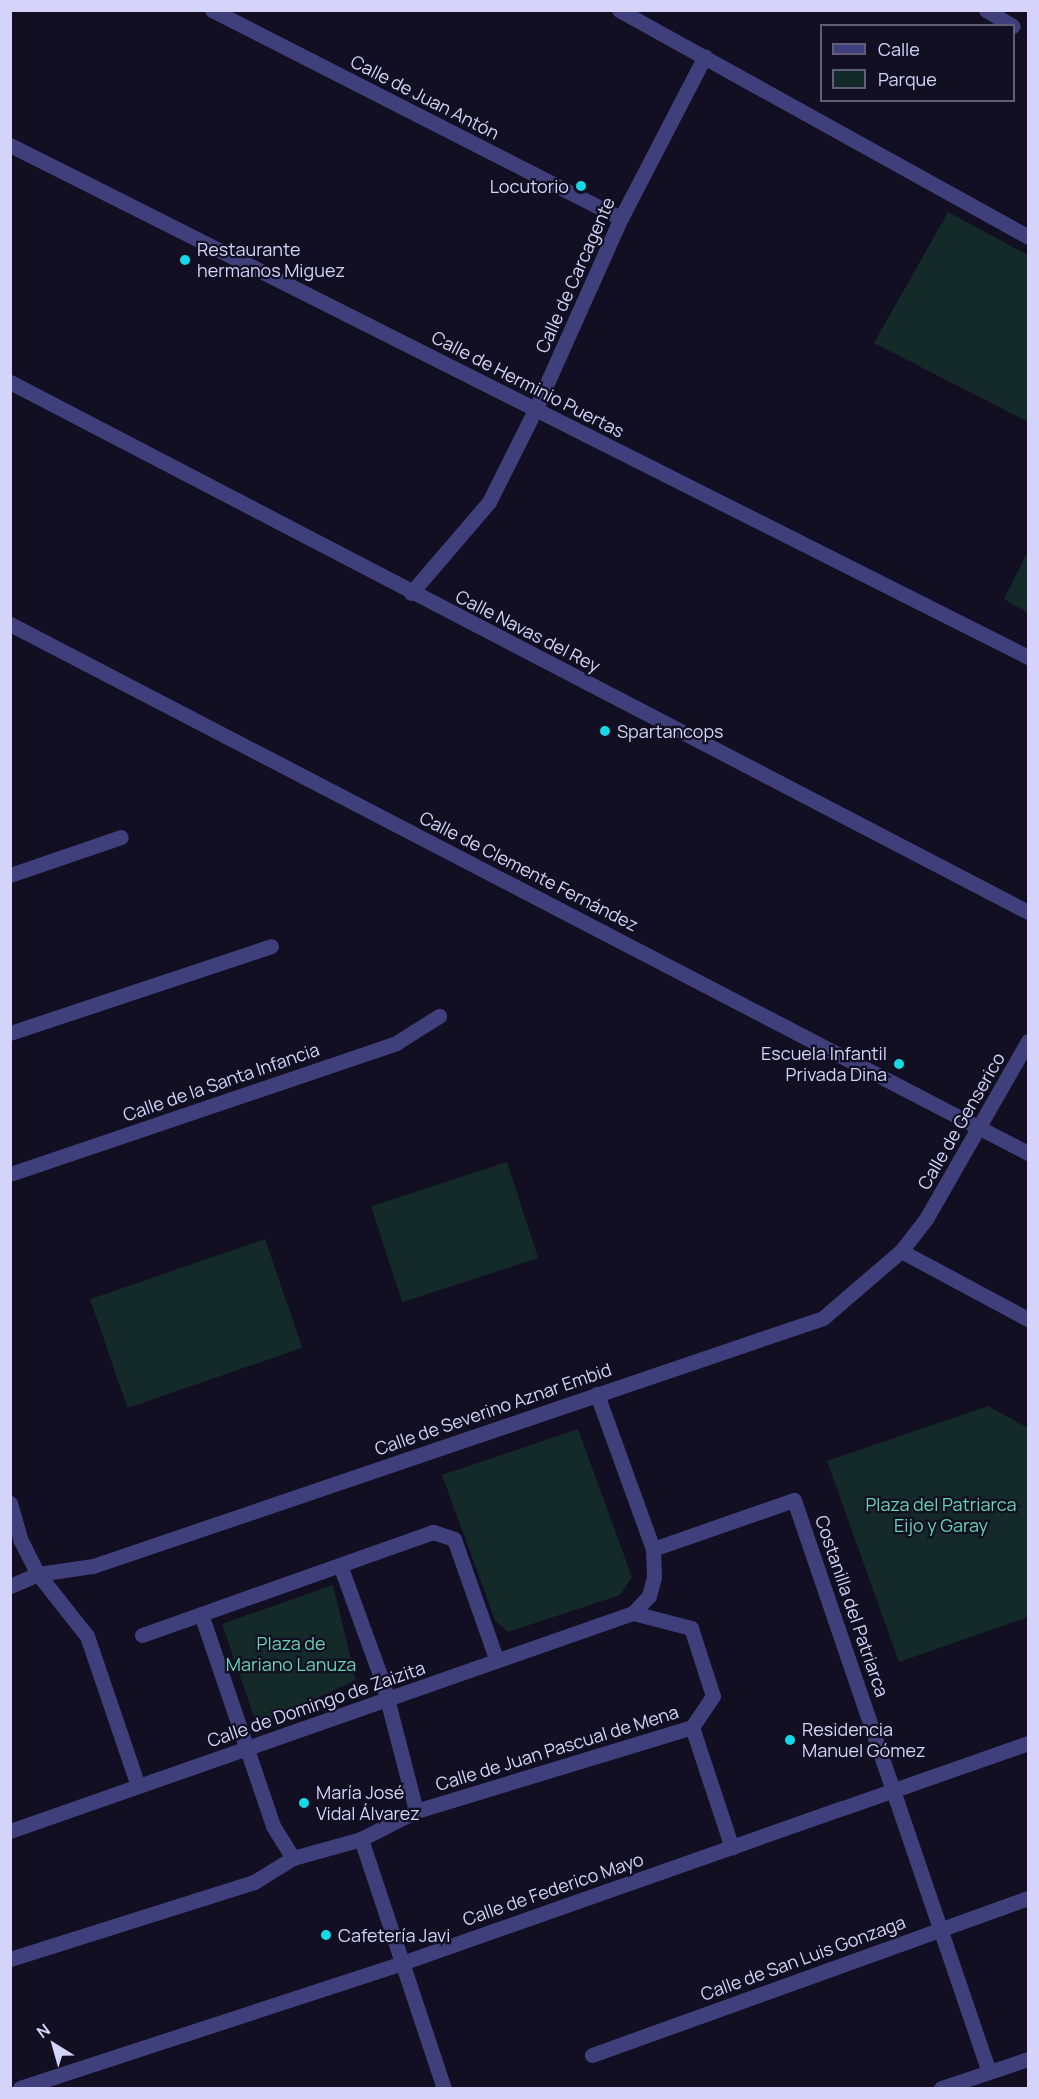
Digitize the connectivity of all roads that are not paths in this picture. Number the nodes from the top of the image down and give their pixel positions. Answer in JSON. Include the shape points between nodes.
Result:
{"nodes":[{"id":1,"x":212,"y":10,"type":"edge"},
{"id":2,"x":620,"y":10,"type":"edge"},
{"id":3,"x":986,"y":10,"type":"edge"},
{"id":4,"x":1010,"y":24,"type":"edge"},
{"id":5,"x":705,"y":57,"type":"junction"},
{"id":6,"x":10,"y":146,"type":"edge"},
{"id":7,"x":621,"y":218,"type":"junction"},
{"id":8,"x":1029,"y":237,"type":"edge"},
{"id":9,"x":10,"y":382,"type":"edge"},
{"id":10,"x":535,"y":410,"type":"junction"},
{"id":11,"x":411,"y":592,"type":"junction"},
{"id":12,"x":10,"y":624,"type":"edge"},
{"id":13,"x":1029,"y":657,"type":"edge"},
{"id":14,"x":122,"y":837,"type":"dead end"},
{"id":15,"x":10,"y":875,"type":"edge"},
{"id":16,"x":1029,"y":912,"type":"edge"},
{"id":17,"x":271,"y":946,"type":"dead end"},
{"id":18,"x":439,"y":1016,"type":"dead end"},
{"id":19,"x":10,"y":1033,"type":"edge"},
{"id":20,"x":1029,"y":1041,"type":"edge"},
{"id":21,"x":981,"y":1129,"type":"junction"},
{"id":22,"x":1029,"y":1154,"type":"edge"},
{"id":23,"x":10,"y":1174,"type":"edge"},
{"id":24,"x":926,"y":1219,"type":"joint"},
{"id":25,"x":901,"y":1251,"type":"junction"},
{"id":26,"x":1029,"y":1319,"type":"edge"},
{"id":27,"x":597,"y":1394,"type":"junction"},
{"id":28,"x":10,"y":1503,"type":"edge"},
{"id":29,"x":653,"y":1549,"type":"junction"},
{"id":30,"x":340,"y":1565,"type":"junction"},
{"id":31,"x":38,"y":1574,"type":"junction"},
{"id":32,"x":10,"y":1586,"type":"edge"},
{"id":33,"x":633,"y":1613,"type":"junction"},
{"id":34,"x":201,"y":1614,"type":"junction"},
{"id":35,"x":142,"y":1635,"type":"dead end"},
{"id":36,"x":497,"y":1661,"type":"junction"},
{"id":37,"x":386,"y":1699,"type":"junction"},
{"id":38,"x":692,"y":1727,"type":"junction"},
{"id":39,"x":1029,"y":1743,"type":"edge"},
{"id":40,"x":247,"y":1748,"type":"junction"},
{"id":41,"x":138,"y":1786,"type":"junction"},
{"id":42,"x":416,"y":1811,"type":"junction"},
{"id":43,"x":10,"y":1831,"type":"edge"},
{"id":44,"x":361,"y":1839,"type":"junction"},
{"id":45,"x":732,"y":1848,"type":"junction"},
{"id":46,"x":293,"y":1858,"type":"junction"},
{"id":47,"x":1029,"y":1898,"type":"edge"},
{"id":48,"x":941,"y":1929,"type":"junction"},
{"id":49,"x":10,"y":1959,"type":"edge"},
{"id":50,"x":402,"y":1963,"type":"junction"},
{"id":51,"x":592,"y":2055,"type":"dead end"},
{"id":52,"x":1029,"y":2059,"type":"edge"},
{"id":53,"x":989,"y":2072,"type":"junction"},
{"id":54,"x":20,"y":2088,"type":"edge"},
{"id":55,"x":444,"y":2088,"type":"edge"},
{"id":56,"x":941,"y":2088,"type":"edge"}],
"edges":[{"from":1,"to":7,"type":"street","name":"Calle de Juan Antón"},
{"from":2,"to":5,"type":"street"},
{"from":3,"to":4,"type":"street"},
{"from":5,"to":7,"type":"street","name":"Calle de Carcagente"},
{"from":5,"to":8,"type":"street"},
{"from":6,"to":10,"type":"street","name":"Calle de Herminio Puertas"},
{"from":7,"to":10,"type":"street","name":"Calle de Carcagente"},
{"from":9,"to":11,"type":"street","name":"Calle Navas del Rey"},
{"from":10,"to":11,"type":"street","name":"Calle de Carcagente","via":[[489,502]]},
{"from":10,"to":13,"type":"street","name":"Calle de Herminio Puertas"},
{"from":11,"to":16,"type":"street","name":"Calle Navas del Rey"},
{"from":12,"to":21,"type":"street","name":"Calle de Clemente Fernández"},
{"from":14,"to":15,"type":"street"},
{"from":17,"to":19,"type":"street"},
{"from":18,"to":23,"type":"street","name":"Calle de la Santa Infancia","via":[[396,1043]]},
{"from":20,"to":21,"type":"street","name":"Calle de Genserico"},
{"from":21,"to":22,"type":"street","name":"Calle de Clemente Fernández"},
{"from":21,"to":24,"type":"street","name":"Calle de Genserico"},
{"from":24,"to":25,"type":"street","name":"Calle de Severino Aznar Embid"},
{"from":25,"to":26,"type":"street"},
{"from":25,"to":27,"type":"street","name":"Calle de Severino Aznar Embid","via":[[823,1318]]},
{"from":27,"to":29,"type":"street"},
{"from":27,"to":31,"type":"street","name":"Calle de Severino Aznar Embid","via":[[93,1566]]},
{"from":28,"to":31,"type":"street","via":[[20,1539]]},
{"from":29,"to":33,"type":"street","via":[[654,1577],[648,1596]]},
{"from":29,"to":48,"type":"street","name":"Costanilla del Patriarca","via":[[794,1500]]},
{"from":30,"to":34,"type":"street"},
{"from":30,"to":36,"type":"street","via":[[433,1532],[454,1539]]},
{"from":30,"to":37,"type":"street"},
{"from":31,"to":32,"type":"street","name":"Calle de Severino Aznar Embid"},
{"from":31,"to":41,"type":"street","via":[[87,1636]]},
{"from":33,"to":36,"type":"street","name":"Calle de Domingo de Zaizita"},
{"from":33,"to":38,"type":"street","via":[[691,1628],[713,1696]]},
{"from":34,"to":35,"type":"street"},
{"from":34,"to":40,"type":"street"},
{"from":36,"to":37,"type":"street","name":"Calle de Domingo de Zaizita"},
{"from":37,"to":40,"type":"street","name":"Calle de Domingo de Zaizita"},
{"from":37,"to":42,"type":"street"},
{"from":38,"to":42,"type":"street","name":"Calle de Juan Pascual de Mena"},
{"from":38,"to":45,"type":"street","name":"Calle de Juan Pascual de Mena"},
{"from":39,"to":45,"type":"street","name":"Calle de Federico Mayo","bridge":true},
{"from":40,"to":41,"type":"street","name":"Calle de Domingo de Zaizita"},
{"from":40,"to":46,"type":"street","via":[[273,1826]]},
{"from":41,"to":43,"type":"street","name":"Calle de Domingo de Zaizita"},
{"from":42,"to":44,"type":"street","name":"Calle de Juan Pascual de Mena"},
{"from":44,"to":46,"type":"street","name":"Calle de Juan Pascual de Mena"},
{"from":44,"to":50,"type":"street"},
{"from":45,"to":50,"type":"street","name":"Calle de Federico Mayo"},
{"from":46,"to":49,"type":"street","name":"Calle de Juan Pascual de Mena","via":[[254,1882]]},
{"from":47,"to":48,"type":"street","name":"Calle de San Luis Gonzaga"},
{"from":48,"to":51,"type":"street","name":"Calle de San Luis Gonzaga"},
{"from":48,"to":53,"type":"street","name":"Costanilla del Patriarca"},
{"from":50,"to":54,"type":"street","name":"Calle de Federico Mayo"},
{"from":50,"to":55,"type":"street"},
{"from":52,"to":53,"type":"street"},
{"from":53,"to":56,"type":"street"}]}
